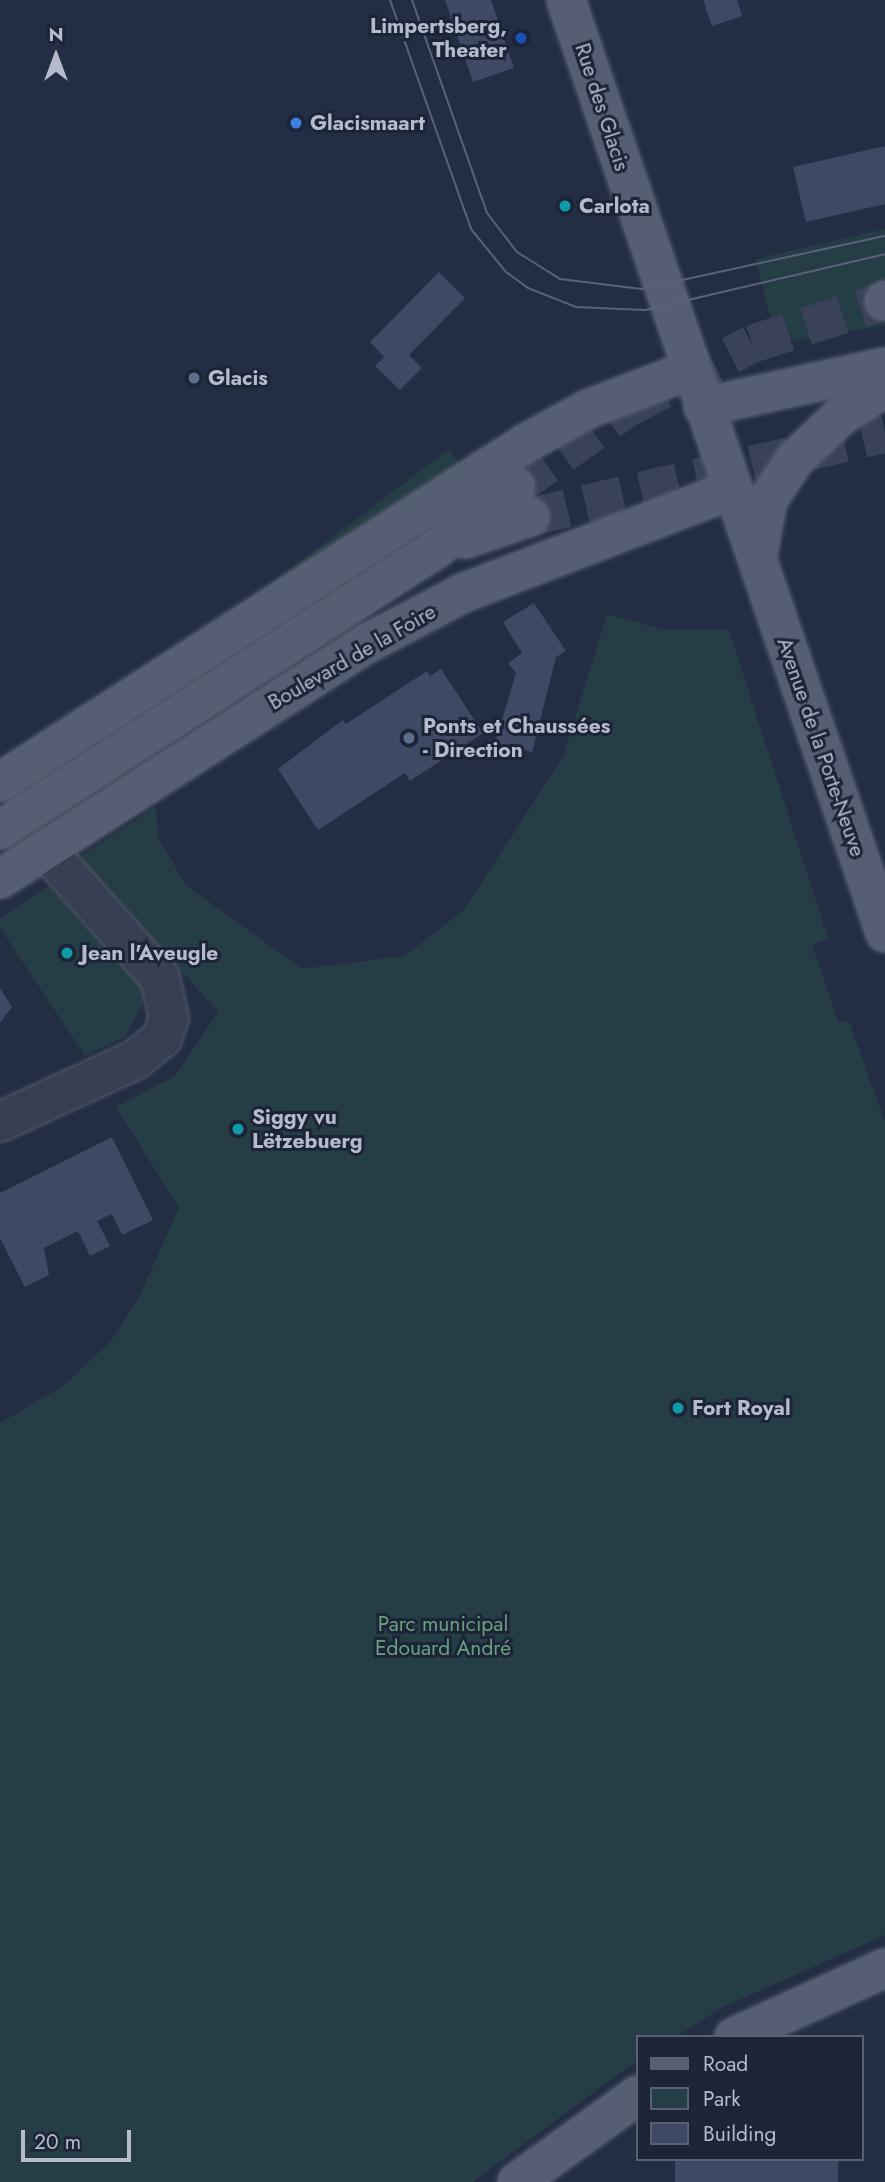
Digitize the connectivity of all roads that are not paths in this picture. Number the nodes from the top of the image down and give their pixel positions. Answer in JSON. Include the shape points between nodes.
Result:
{"nodes":[{"id":1,"x":566,"y":0,"type":"edge"},
{"id":2,"x":885,"y":367,"type":"edge"},
{"id":3,"x":690,"y":370,"type":"junction"},
{"id":4,"x":885,"y":388,"type":"edge"},
{"id":5,"x":703,"y":407,"type":"junction"},
{"id":6,"x":732,"y":490,"type":"junction"},
{"id":7,"x":523,"y":502,"type":"tunnel mouth"},
{"id":8,"x":757,"y":561,"type":"junction"},
{"id":9,"x":0,"y":782,"type":"edge"},
{"id":10,"x":0,"y":830,"type":"edge"},
{"id":11,"x":46,"y":850,"type":"junction"},
{"id":12,"x":0,"y":879,"type":"edge"},
{"id":13,"x":885,"y":933,"type":"edge"},
{"id":14,"x":0,"y":1122,"type":"edge"},
{"id":15,"x":885,"y":1968,"type":"edge"},
{"id":16,"x":738,"y":2035,"type":"edge"},
{"id":17,"x":636,"y":2096,"type":"edge"},
{"id":18,"x":517,"y":2182,"type":"edge"}],
"edges":[{"from":1,"to":3,"type":"main road","name":"Rue des Glacis"},
{"from":2,"to":5,"type":"main road"},
{"from":3,"to":5,"type":"main road"},
{"from":3,"to":9,"type":"main road","via":[[588,409],[526,443]]},
{"from":4,"to":8,"type":"main road","via":[[841,416],[796,458],[768,500]]},
{"from":5,"to":6,"type":"main road","name":"Avenue de la Porte-Neuve"},
{"from":6,"to":8,"type":"main road","name":"Avenue de la Porte-Neuve"},
{"from":6,"to":11,"type":"main road","name":"Boulevard de la Foire","via":[[463,593],[366,644]]},
{"from":7,"to":10,"type":"main road","name":"Boulevard de la Foire","via":[[436,549]]},
{"from":8,"to":13,"type":"main road","name":"Avenue de la Porte-Neuve"},
{"from":11,"to":12,"type":"main road","name":"Boulevard de la Foire"},
{"from":11,"to":14,"type":"street","via":[[160,978],[169,1018],[162,1038],[135,1060]]},
{"from":15,"to":16,"type":"main road"},
{"from":17,"to":18,"type":"main road"}]}
